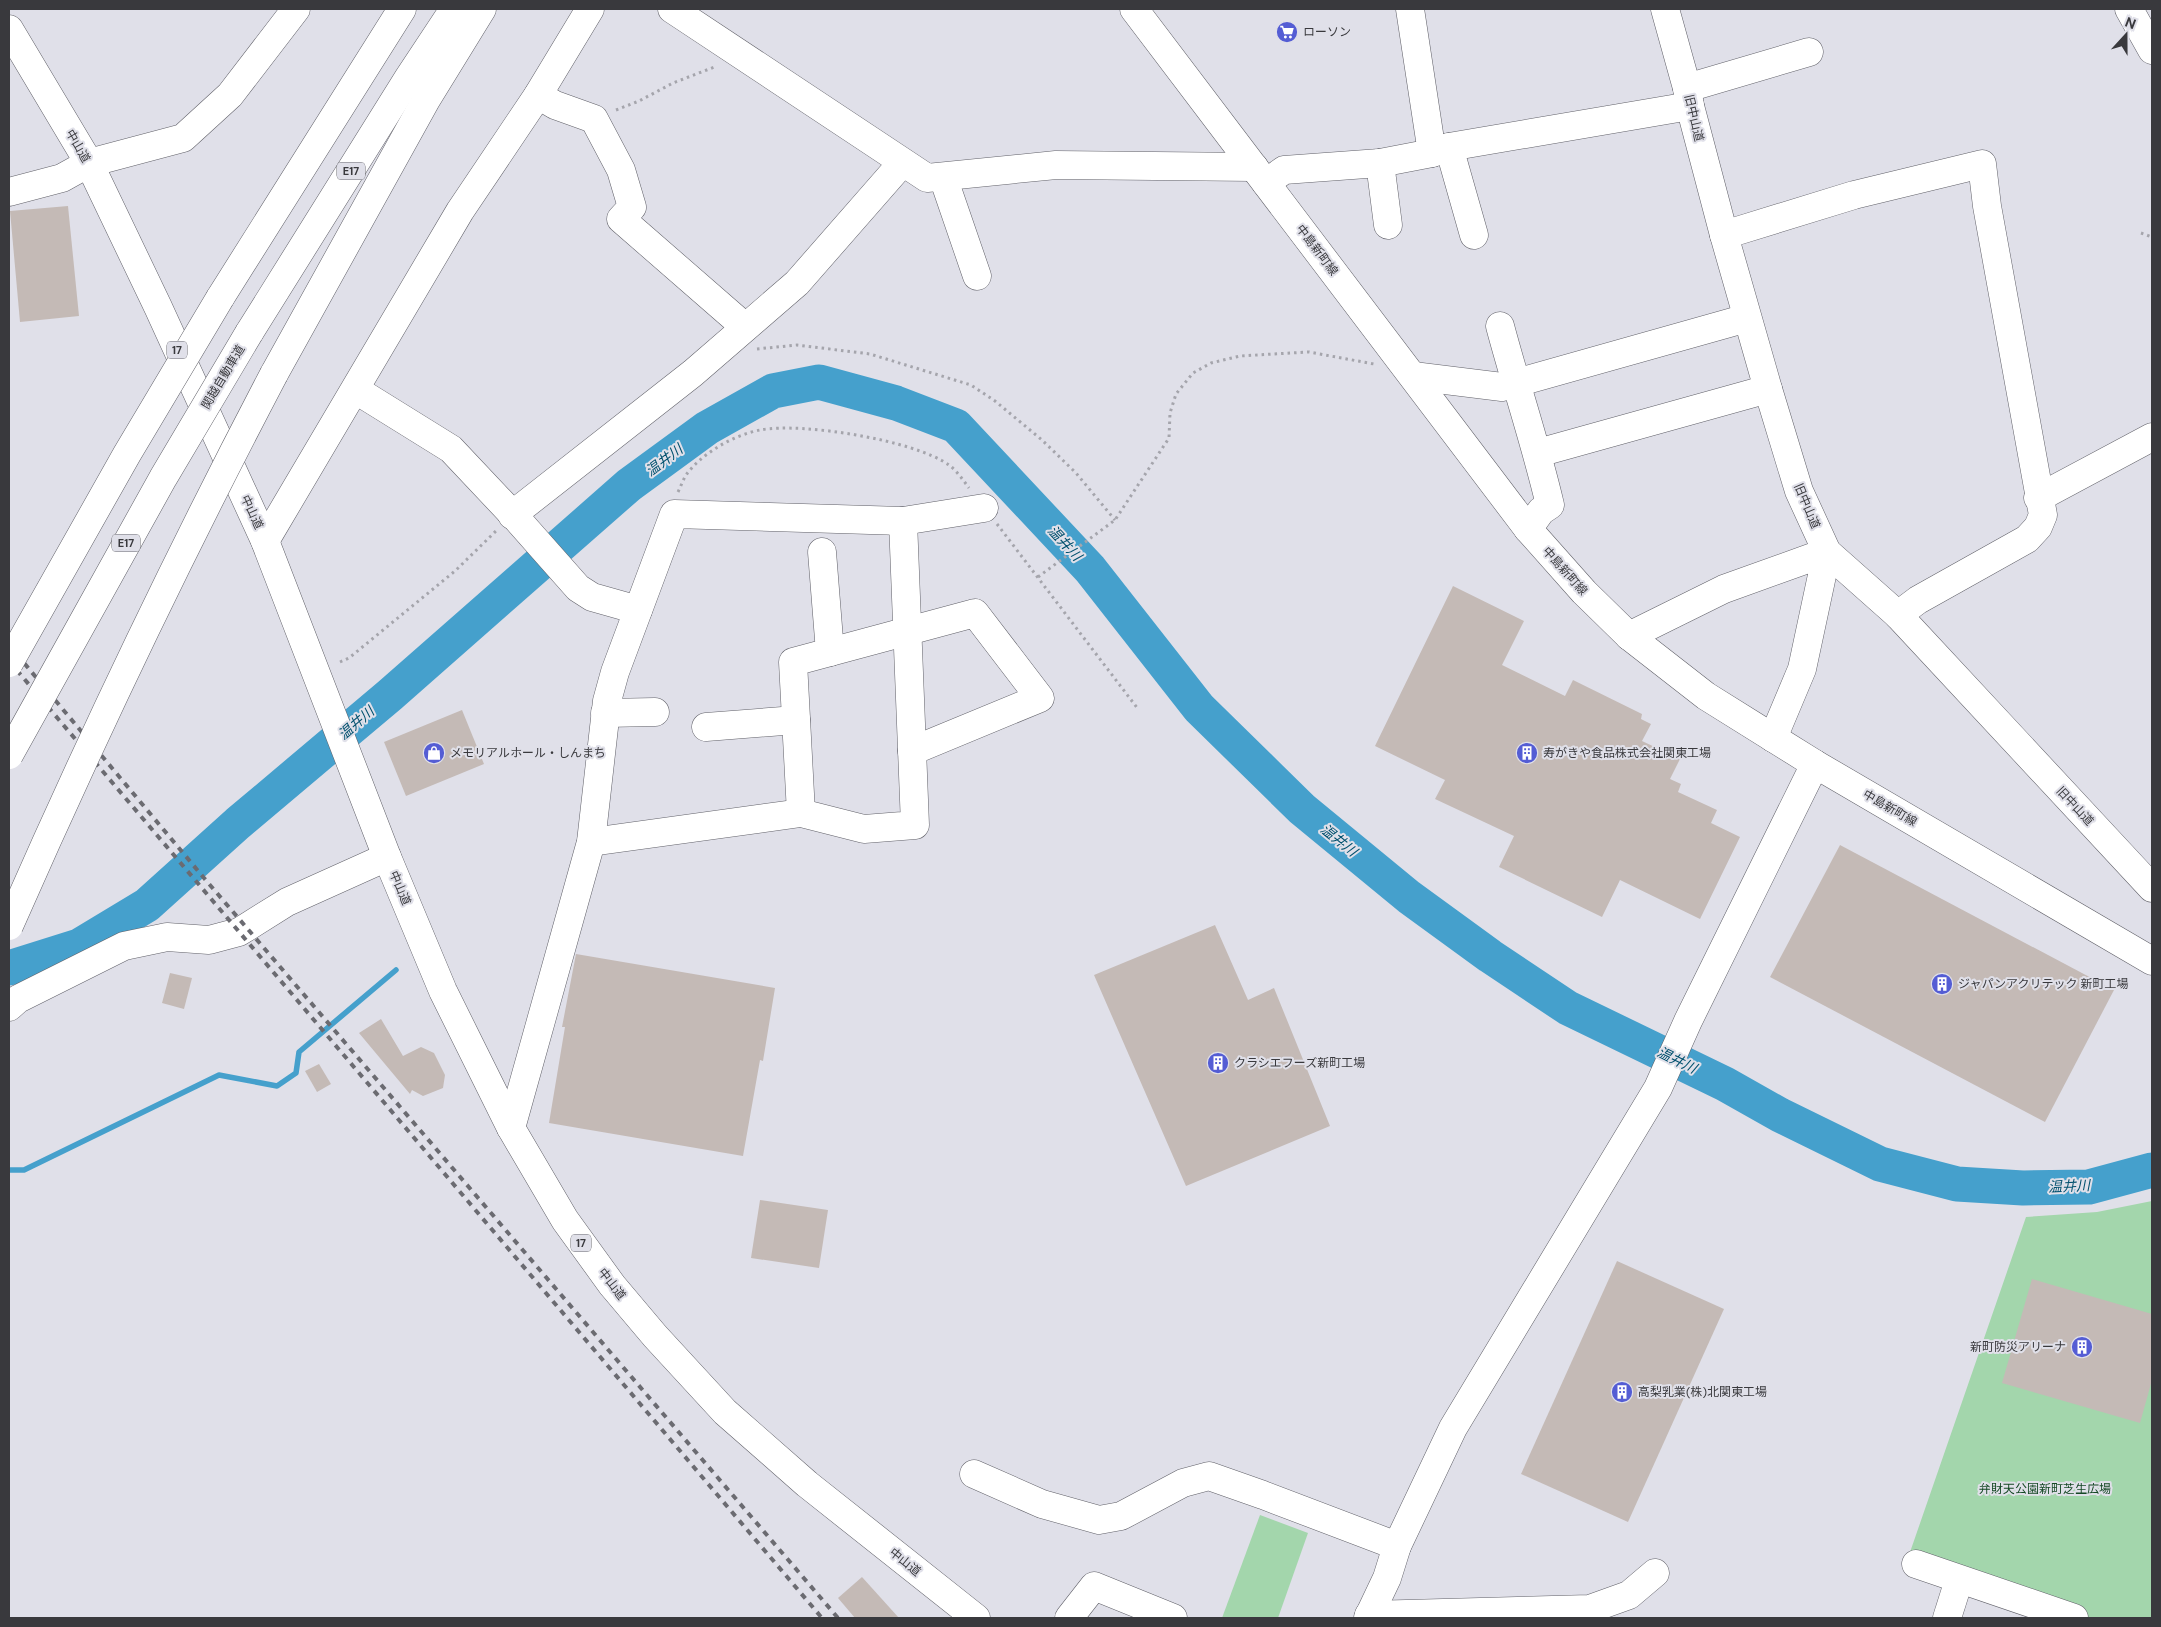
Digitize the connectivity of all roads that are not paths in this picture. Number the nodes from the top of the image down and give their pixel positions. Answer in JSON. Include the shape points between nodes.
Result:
{"nodes":[{"id":1,"x":296,"y":9,"type":"edge"},
{"id":2,"x":402,"y":9,"type":"edge"},
{"id":3,"x":454,"y":9,"type":"edge"},
{"id":4,"x":482,"y":9,"type":"edge"},
{"id":5,"x":590,"y":9,"type":"edge"},
{"id":6,"x":672,"y":9,"type":"edge"},
{"id":7,"x":1134,"y":9,"type":"edge"},
{"id":8,"x":1410,"y":9,"type":"edge"},
{"id":9,"x":1665,"y":9,"type":"edge"},
{"id":10,"x":2129,"y":9,"type":"edge"},
{"id":11,"x":9,"y":29,"type":"edge"},
{"id":12,"x":2152,"y":50,"type":"edge"},
{"id":13,"x":1809,"y":52,"type":"dead end"},
{"id":14,"x":538,"y":95,"type":"junction"},
{"id":15,"x":1688,"y":97,"type":"junction"},
{"id":16,"x":1440,"y":150,"type":"junction"},
{"id":17,"x":902,"y":163,"type":"junction"},
{"id":18,"x":1380,"y":163,"type":"junction"},
{"id":19,"x":88,"y":164,"type":"junction"},
{"id":20,"x":1260,"y":175,"type":"junction"},
{"id":21,"x":943,"y":177,"type":"junction"},
{"id":22,"x":9,"y":192,"type":"edge"},
{"id":23,"x":1388,"y":225,"type":"dead end"},
{"id":24,"x":1474,"y":235,"type":"dead end"},
{"id":25,"x":1724,"y":235,"type":"junction"},
{"id":26,"x":977,"y":276,"type":"dead end"},
{"id":27,"x":1746,"y":318,"type":"junction"},
{"id":28,"x":1500,"y":326,"type":"dead end"},
{"id":29,"x":747,"y":338,"type":"junction"},
{"id":30,"x":1413,"y":376,"type":"junction"},
{"id":31,"x":1515,"y":384,"type":"junction"},
{"id":32,"x":1768,"y":389,"type":"junction"},
{"id":33,"x":356,"y":390,"type":"junction"},
{"id":34,"x":2152,"y":437,"type":"edge"},
{"id":35,"x":1538,"y":453,"type":"junction"},
{"id":36,"x":127,"y":454,"type":"junction"},
{"id":37,"x":2038,"y":498,"type":"junction"},
{"id":38,"x":984,"y":508,"type":"dead end"},
{"id":39,"x":515,"y":517,"type":"junction"},
{"id":40,"x":903,"y":521,"type":"junction"},
{"id":41,"x":1528,"y":529,"type":"junction"},
{"id":42,"x":265,"y":541,"type":"junction"},
{"id":43,"x":822,"y":552,"type":"dead end"},
{"id":44,"x":1827,"y":552,"type":"junction"},
{"id":45,"x":638,"y":610,"type":"junction"},
{"id":46,"x":1898,"y":615,"type":"junction"},
{"id":47,"x":908,"y":630,"type":"junction"},
{"id":48,"x":1629,"y":636,"type":"junction"},
{"id":49,"x":9,"y":644,"type":"edge"},
{"id":50,"x":830,"y":652,"type":"junction"},
{"id":51,"x":9,"y":663,"type":"edge"},
{"id":52,"x":655,"y":712,"type":"dead end"},
{"id":53,"x":605,"y":713,"type":"junction"},
{"id":54,"x":796,"y":720,"type":"junction"},
{"id":55,"x":706,"y":727,"type":"dead end"},
{"id":56,"x":1772,"y":738,"type":"junction"},
{"id":57,"x":912,"y":751,"type":"junction"},
{"id":58,"x":9,"y":755,"type":"edge"},
{"id":59,"x":1815,"y":764,"type":"junction"},
{"id":60,"x":801,"y":813,"type":"junction"},
{"id":61,"x":591,"y":842,"type":"junction"},
{"id":62,"x":387,"y":856,"type":"junction"},
{"id":63,"x":2152,"y":888,"type":"edge"},
{"id":64,"x":9,"y":926,"type":"edge"},
{"id":65,"x":2152,"y":961,"type":"edge"},
{"id":66,"x":9,"y":1006,"type":"edge"},
{"id":67,"x":511,"y":1128,"type":"junction"},
{"id":68,"x":974,"y":1474,"type":"dead end"},
{"id":69,"x":1397,"y":1546,"type":"junction"},
{"id":70,"x":1916,"y":1564,"type":"dead end"},
{"id":71,"x":1655,"y":1573,"type":"dead end"},
{"id":72,"x":1958,"y":1580,"type":"junction"},
{"id":73,"x":1368,"y":1617,"type":"edge"},
{"id":74,"x":976,"y":1618,"type":"edge"},
{"id":75,"x":1069,"y":1618,"type":"edge"},
{"id":76,"x":1173,"y":1618,"type":"edge"},
{"id":77,"x":1947,"y":1618,"type":"edge"},
{"id":78,"x":2074,"y":1618,"type":"edge"}],
"edges":[{"from":1,"to":19,"type":"main road","via":[[230,96],[183,138]]},
{"from":2,"to":36,"type":"main road","bridge":true,"via":[[220,298]]},
{"from":3,"to":58,"type":"main road","name":"関越自動車道","number":"E17","bridge":true,"via":[[249,333],[163,478]]},
{"from":4,"to":64,"type":"main road","bridge":true,"via":[[412,124],[218,481],[70,787]]},
{"from":5,"to":14,"type":"main road"},
{"from":6,"to":17,"type":"main road"},
{"from":7,"to":20,"type":"main road","name":"中島新町線"},
{"from":8,"to":16,"type":"main road"},
{"from":9,"to":15,"type":"main road","name":"旧中山道"},
{"from":10,"to":12,"type":"main road"},
{"from":11,"to":19,"type":"main road","name":"中山道","number":"17"},
{"from":13,"to":15,"type":"main road"},
{"from":14,"to":29,"type":"main road","via":[[594,119],[621,170],[632,207],[621,219]]},
{"from":14,"to":33,"type":"main road","via":[[460,211]]},
{"from":15,"to":16,"type":"main road"},
{"from":15,"to":25,"type":"main road","name":"旧中山道"},
{"from":16,"to":18,"type":"main road"},
{"from":16,"to":24,"type":"main road"},
{"from":17,"to":21,"type":"main road","via":[[927,178]]},
{"from":17,"to":29,"type":"main road"},
{"from":18,"to":20,"type":"main road","via":[[1284,170]]},
{"from":18,"to":23,"type":"main road"},
{"from":19,"to":22,"type":"main road","via":[[62,178]]},
{"from":19,"to":42,"type":"main road","name":"中山道","number":"17","via":[[158,307]]},
{"from":20,"to":21,"type":"main road","via":[[1056,165]]},
{"from":20,"to":30,"type":"main road","name":"中島新町線"},
{"from":21,"to":26,"type":"main road"},
{"from":25,"to":27,"type":"main road","name":"旧中山道"},
{"from":25,"to":37,"type":"main road","via":[[1854,195],[1982,164]]},
{"from":27,"to":31,"type":"main road"},
{"from":27,"to":32,"type":"main road","name":"旧中山道"},
{"from":28,"to":31,"type":"main road"},
{"from":29,"to":39,"type":"main road","via":[[685,378]]},
{"from":30,"to":31,"type":"main road","via":[[1502,387]]},
{"from":30,"to":41,"type":"main road","name":"中島新町線"},
{"from":31,"to":35,"type":"main road"},
{"from":32,"to":35,"type":"main road"},
{"from":32,"to":44,"type":"main road","name":"旧中山道","via":[[1799,491]]},
{"from":33,"to":39,"type":"main road","via":[[451,449]]},
{"from":33,"to":42,"type":"main road"},
{"from":34,"to":37,"type":"main road"},
{"from":35,"to":41,"type":"main road","via":[[1550,505]]},
{"from":36,"to":49,"type":"main road","bridge":true},
{"from":36,"to":51,"type":"main road","bridge":true},
{"from":37,"to":46,"type":"main road","via":[[2042,515],[2038,527],[2026,539],[1918,600]]},
{"from":38,"to":40,"type":"main road"},
{"from":39,"to":45,"type":"main road","via":[[578,588],[592,597]]},
{"from":40,"to":45,"type":"main road","via":[[674,514]]},
{"from":40,"to":47,"type":"main road"},
{"from":41,"to":48,"type":"main road","name":"中島新町線","via":[[1584,592]]},
{"from":42,"to":62,"type":"main road","name":"中山道","number":"17"},
{"from":43,"to":50,"type":"main road"},
{"from":44,"to":46,"type":"main road","name":"旧中山道"},
{"from":44,"to":48,"type":"main road","via":[[1724,589]]},
{"from":44,"to":56,"type":"main road","via":[[1802,669]]},
{"from":45,"to":53,"type":"main road","via":[[614,672]]},
{"from":46,"to":63,"type":"main road","name":"旧中山道"},
{"from":47,"to":50,"type":"main road"},
{"from":47,"to":57,"type":"main road"},
{"from":47,"to":57,"type":"main road","via":[[975,613],[1040,698]]},
{"from":48,"to":56,"type":"main road","name":"中島新町線","via":[[1706,696]]},
{"from":50,"to":54,"type":"main road","via":[[793,662]]},
{"from":52,"to":53,"type":"main road"},
{"from":53,"to":61,"type":"main road"},
{"from":54,"to":55,"type":"main road"},
{"from":54,"to":60,"type":"main road"},
{"from":56,"to":59,"type":"main road","name":"中島新町線"},
{"from":57,"to":60,"type":"main road","via":[[915,825],[864,829]]},
{"from":59,"to":65,"type":"main road","name":"中島新町線"},
{"from":59,"to":69,"type":"main road","via":[[1688,1020],[1658,1088],[1453,1428]]},
{"from":60,"to":61,"type":"main road"},
{"from":61,"to":67,"type":"main road"},
{"from":62,"to":66,"type":"main road","via":[[287,902],[239,932],[209,940],[167,937],[124,946]]},
{"from":62,"to":67,"type":"main road","name":"中山道","number":"17","via":[[443,991]]},
{"from":67,"to":74,"type":"main road","name":"中山道","number":"17","via":[[565,1220],[607,1278],[725,1412],[766,1449]]},
{"from":68,"to":69,"type":"main road","via":[[1042,1504],[1099,1520],[1121,1516],[1184,1483],[1209,1476]]},
{"from":69,"to":73,"type":"main road","via":[[1387,1578]]},
{"from":70,"to":72,"type":"main road"},
{"from":71,"to":73,"type":"main road","via":[[1629,1595],[1590,1609]]},
{"from":72,"to":77,"type":"main road"},
{"from":72,"to":78,"type":"main road"},
{"from":75,"to":76,"type":"main road","via":[[1094,1586]]}]}
